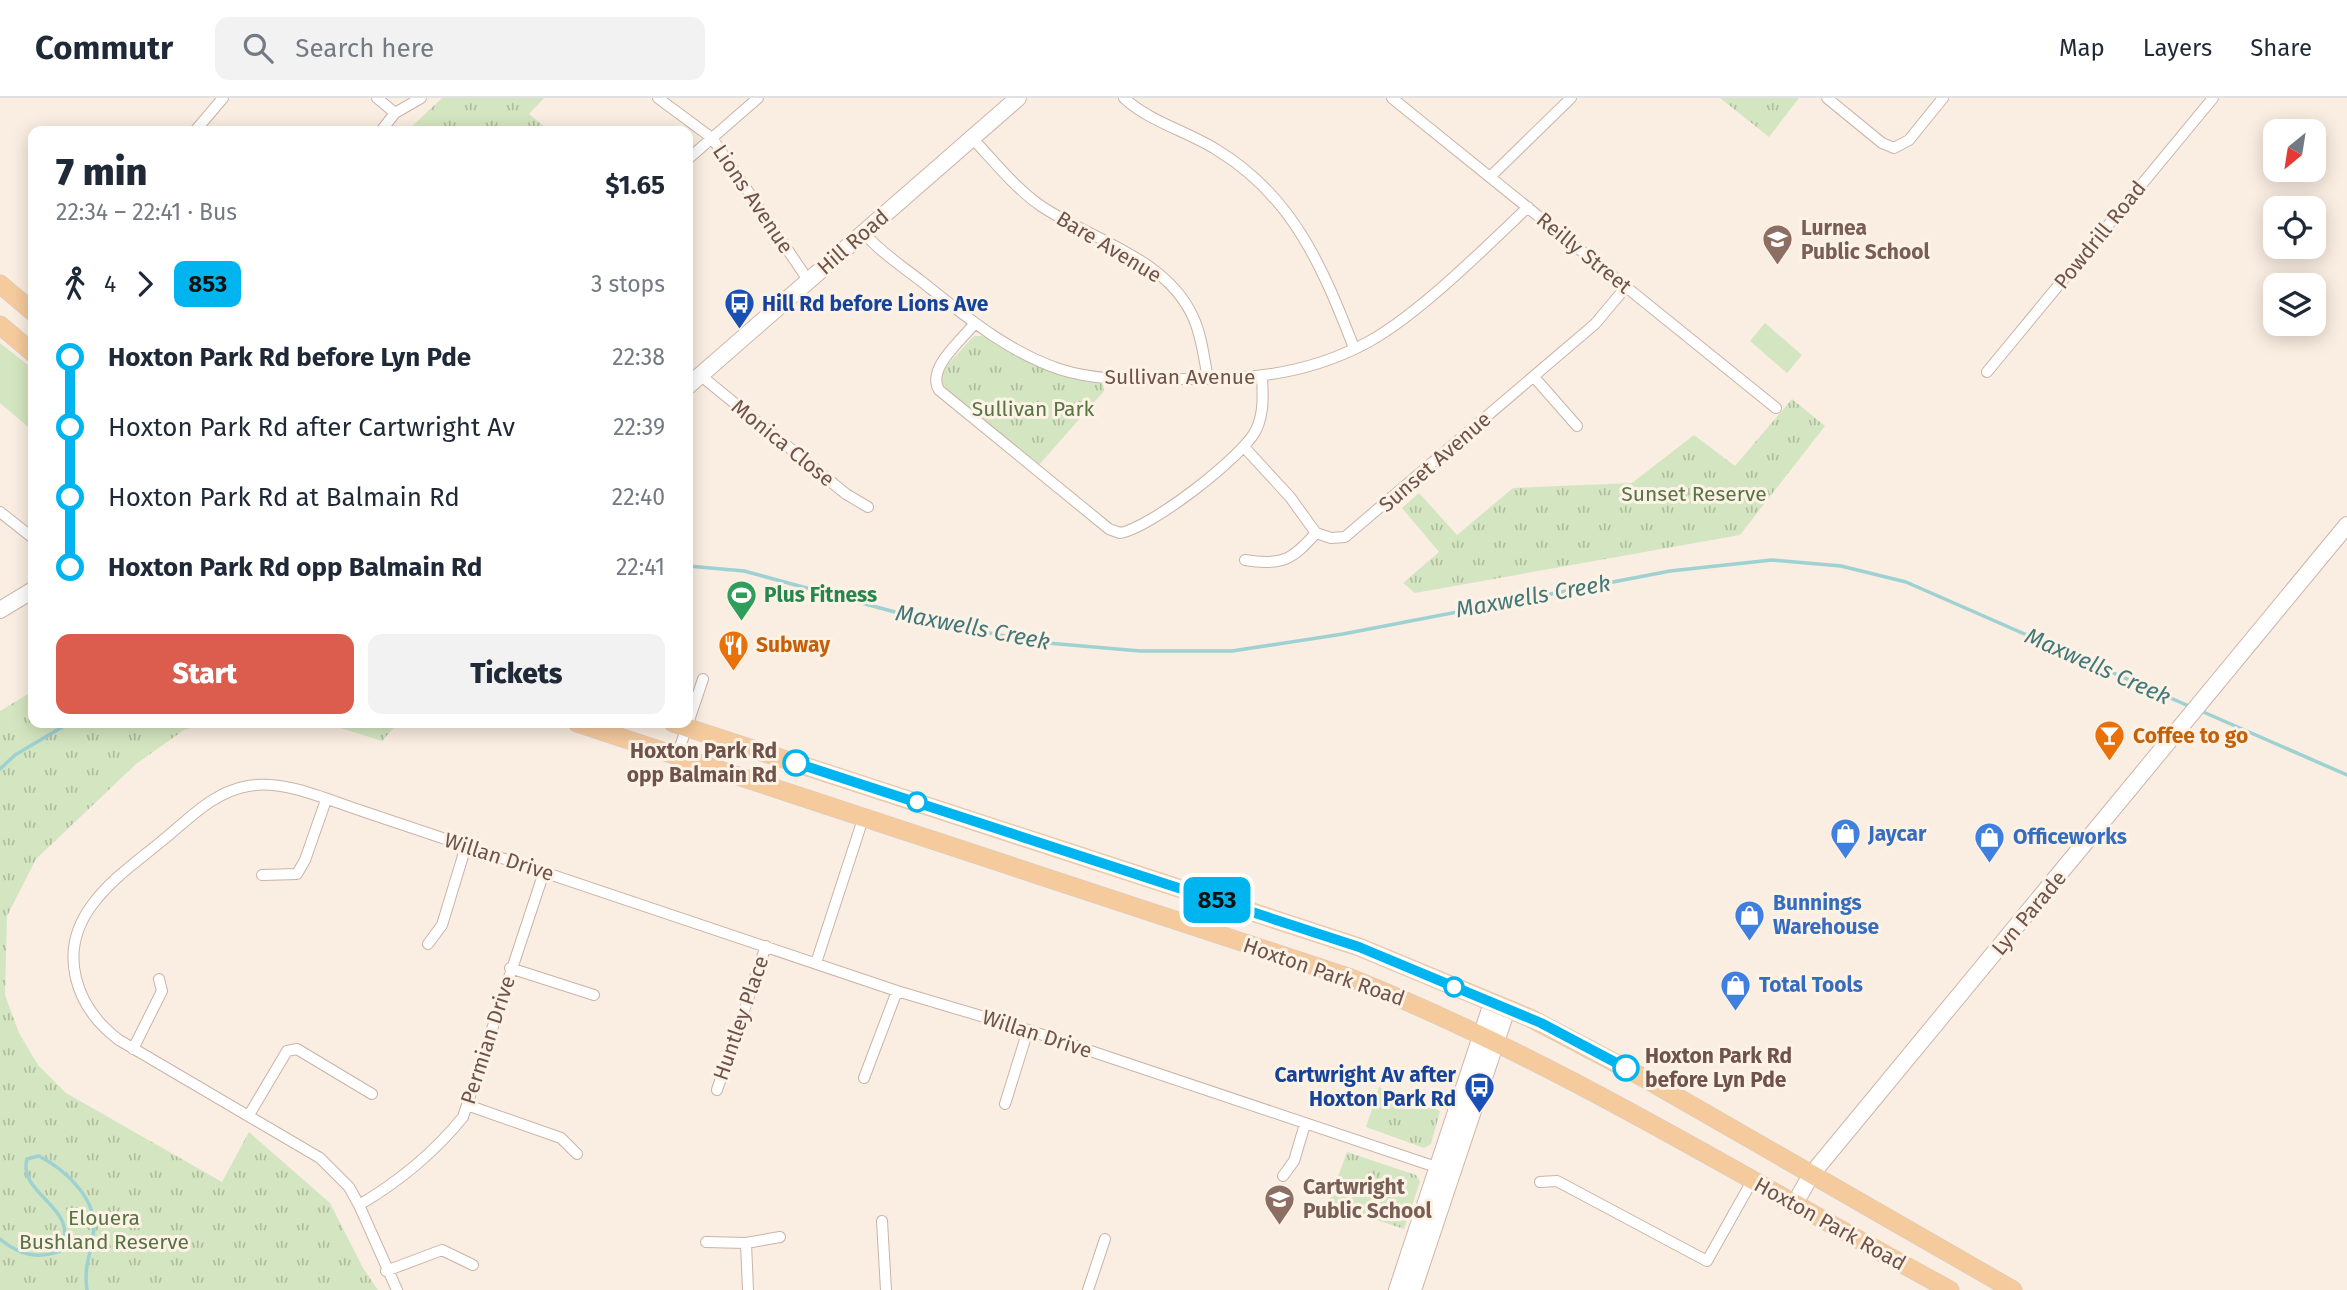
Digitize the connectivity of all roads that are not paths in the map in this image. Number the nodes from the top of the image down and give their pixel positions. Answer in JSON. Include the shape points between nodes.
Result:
{"nodes":[{"id":1,"x":223,"y":98,"type":"edge"},
{"id":2,"x":377,"y":98,"type":"edge"},
{"id":3,"x":421,"y":98,"type":"edge"},
{"id":4,"x":658,"y":98,"type":"edge"},
{"id":5,"x":758,"y":98,"type":"edge"},
{"id":6,"x":1018,"y":98,"type":"edge"},
{"id":7,"x":1124,"y":98,"type":"edge"},
{"id":8,"x":1392,"y":98,"type":"edge"},
{"id":9,"x":1571,"y":98,"type":"edge"},
{"id":10,"x":1827,"y":98,"type":"edge"},
{"id":11,"x":1943,"y":98,"type":"edge"},
{"id":12,"x":2213,"y":98,"type":"edge"},
{"id":13,"x":395,"y":113,"type":"junction"},
{"id":14,"x":199,"y":126,"type":"edge"},
{"id":15,"x":385,"y":126,"type":"edge"},
{"id":16,"x":712,"y":138,"type":"junction"},
{"id":17,"x":972,"y":138,"type":"junction"},
{"id":18,"x":693,"y":155,"type":"edge"},
{"id":19,"x":1491,"y":176,"type":"junction"},
{"id":20,"x":1528,"y":206,"type":"junction"},
{"id":21,"x":864,"y":233,"type":"junction"},
{"id":22,"x":808,"y":281,"type":"junction"},
{"id":23,"x":0,"y":284,"type":"edge"},
{"id":24,"x":1626,"y":287,"type":"junction"},
{"id":25,"x":28,"y":308,"type":"edge"},
{"id":26,"x":975,"y":323,"type":"junction"},
{"id":27,"x":0,"y":326,"type":"edge"},
{"id":28,"x":1354,"y":348,"type":"junction"},
{"id":29,"x":28,"y":349,"type":"edge"},
{"id":30,"x":1987,"y":372,"type":"dead end"},
{"id":31,"x":1262,"y":377,"type":"junction"},
{"id":32,"x":1534,"y":377,"type":"junction"},
{"id":33,"x":1208,"y":379,"type":"junction"},
{"id":34,"x":694,"y":381,"type":"edge"},
{"id":35,"x":1776,"y":408,"type":"dead end"},
{"id":36,"x":1577,"y":426,"type":"dead end"},
{"id":37,"x":1244,"y":447,"type":"junction"},
{"id":38,"x":868,"y":507,"type":"dead end"},
{"id":39,"x":0,"y":512,"type":"edge"},
{"id":40,"x":2347,"y":526,"type":"edge"},
{"id":41,"x":1316,"y":533,"type":"junction"},
{"id":42,"x":28,"y":534,"type":"edge"},
{"id":43,"x":1245,"y":560,"type":"dead end"},
{"id":44,"x":28,"y":593,"type":"edge"},
{"id":45,"x":0,"y":610,"type":"edge"},
{"id":46,"x":703,"y":679,"type":"dead end"},
{"id":47,"x":693,"y":699,"type":"edge"},
{"id":48,"x":592,"y":728,"type":"edge"},
{"id":49,"x":680,"y":728,"type":"edge"},
{"id":50,"x":689,"y":728,"type":"edge"},
{"id":51,"x":677,"y":756,"type":"junction"},
{"id":52,"x":326,"y":800,"type":"junction"},
{"id":53,"x":863,"y":818,"type":"junction"},
{"id":54,"x":466,"y":846,"type":"junction"},
{"id":55,"x":544,"y":872,"type":"junction"},
{"id":56,"x":262,"y":875,"type":"dead end"},
{"id":57,"x":428,"y":944,"type":"dead end"},
{"id":58,"x":766,"y":946,"type":"junction"},
{"id":59,"x":816,"y":963,"type":"junction"},
{"id":60,"x":510,"y":968,"type":"junction"},
{"id":61,"x":159,"y":979,"type":"dead end"},
{"id":62,"x":897,"y":991,"type":"junction"},
{"id":63,"x":594,"y":995,"type":"dead end"},
{"id":64,"x":1500,"y":1006,"type":"junction"},
{"id":65,"x":1028,"y":1030,"type":"junction"},
{"id":66,"x":1489,"y":1038,"type":"junction"},
{"id":67,"x":133,"y":1049,"type":"junction"},
{"id":68,"x":864,"y":1078,"type":"dead end"},
{"id":69,"x":717,"y":1090,"type":"dead end"},
{"id":70,"x":372,"y":1094,"type":"dead end"},
{"id":71,"x":1005,"y":1104,"type":"dead end"},
{"id":72,"x":467,"y":1105,"type":"junction"},
{"id":73,"x":249,"y":1115,"type":"junction"},
{"id":74,"x":1305,"y":1124,"type":"junction"},
{"id":75,"x":577,"y":1154,"type":"dead end"},
{"id":76,"x":1445,"y":1170,"type":"junction"},
{"id":77,"x":1811,"y":1175,"type":"junction"},
{"id":78,"x":1283,"y":1176,"type":"dead end"},
{"id":79,"x":1752,"y":1181,"type":"junction"},
{"id":80,"x":1540,"y":1182,"type":"dead end"},
{"id":81,"x":359,"y":1205,"type":"junction"},
{"id":82,"x":1794,"y":1205,"type":"junction"},
{"id":83,"x":882,"y":1221,"type":"dead end"},
{"id":84,"x":780,"y":1237,"type":"dead end"},
{"id":85,"x":1422,"y":1239,"type":"junction"},
{"id":86,"x":1105,"y":1240,"type":"dead end"},
{"id":87,"x":706,"y":1242,"type":"dead end"},
{"id":88,"x":746,"y":1243,"type":"junction"},
{"id":89,"x":473,"y":1265,"type":"dead end"},
{"id":90,"x":386,"y":1271,"type":"junction"},
{"id":91,"x":397,"y":1290,"type":"edge"},
{"id":92,"x":748,"y":1290,"type":"edge"},
{"id":93,"x":886,"y":1290,"type":"edge"},
{"id":94,"x":1088,"y":1290,"type":"edge"},
{"id":95,"x":1397,"y":1290,"type":"edge"},
{"id":96,"x":1413,"y":1290,"type":"edge"},
{"id":97,"x":1950,"y":1290,"type":"edge"},
{"id":98,"x":2013,"y":1290,"type":"edge"}],
"edges":[{"from":1,"to":14,"type":"street"},
{"from":2,"to":13,"type":"street"},
{"from":3,"to":13,"type":"street"},
{"from":4,"to":16,"type":"street","name":"Lions Avenue"},
{"from":5,"to":16,"type":"street"},
{"from":6,"to":17,"type":"street","name":"Hill Road"},
{"from":7,"to":28,"type":"street","via":[[1228,156],[1270,191],[1317,256]]},
{"from":8,"to":19,"type":"street","name":"Reilly Street"},
{"from":9,"to":19,"type":"street"},
{"from":10,"to":11,"type":"street","via":[[1894,148],[1909,140]]},
{"from":12,"to":30,"type":"street","name":"Powdrill Road"},
{"from":13,"to":15,"type":"street"},
{"from":16,"to":18,"type":"street"},
{"from":16,"to":22,"type":"street","name":"Lions Avenue"},
{"from":17,"to":21,"type":"street","name":"Hill Road"},
{"from":17,"to":33,"type":"street","name":"Bare Avenue","via":[[1039,205],[1153,268],[1170,283],[1196,324]]},
{"from":19,"to":20,"type":"street","name":"Reilly Street"},
{"from":20,"to":24,"type":"street","name":"Reilly Street"},
{"from":20,"to":28,"type":"street","name":"Sullivan Avenue","via":[[1414,309]]},
{"from":21,"to":22,"type":"street","name":"Hill Road"},
{"from":21,"to":26,"type":"street","name":"Sullivan Avenue"},
{"from":22,"to":34,"type":"street","name":"Hill Road"},
{"from":23,"to":25,"type":"main road"},
{"from":24,"to":32,"type":"street","name":"Sunset Avenue","via":[[1595,324]]},
{"from":24,"to":35,"type":"street","name":"Reilly Street"},
{"from":26,"to":33,"type":"street","name":"Sullivan Avenue","via":[[1020,353],[1070,372],[1125,380]]},
{"from":26,"to":37,"type":"street","via":[[936,372],[936,386],[1113,531],[1128,531],[1161,513]]},
{"from":27,"to":29,"type":"main road"},
{"from":28,"to":31,"type":"street","name":"Sullivan Avenue","via":[[1313,366]]},
{"from":31,"to":33,"type":"street","name":"Sullivan Avenue"},
{"from":31,"to":37,"type":"street","via":[[1260,421]]},
{"from":32,"to":36,"type":"street"},
{"from":32,"to":41,"type":"street","name":"Sunset Avenue","via":[[1353,533],[1338,539]]},
{"from":34,"to":38,"type":"street","name":"Monica Close"},
{"from":37,"to":41,"type":"street","via":[[1290,496]]},
{"from":39,"to":42,"type":"street"},
{"from":40,"to":77,"type":"street","name":"Lyn Parade"},
{"from":41,"to":43,"type":"street","via":[[1295,557],[1263,563]]},
{"from":44,"to":45,"type":"street"},
{"from":46,"to":47,"type":"street"},
{"from":48,"to":51,"type":"main road","name":"Hoxton Park Road"},
{"from":49,"to":51,"type":"street"},
{"from":50,"to":64,"type":"main road","name":"Hoxton Park Road","via":[[1348,944]]},
{"from":51,"to":53,"type":"main road","name":"Hoxton Park Road"},
{"from":52,"to":54,"type":"street","name":"Willan Drive"},
{"from":52,"to":56,"type":"street","via":[[296,874]]},
{"from":52,"to":67,"type":"street","name":"Willan Drive","via":[[261,784],[222,793],[127,870],[92,905],[74,946],[73,973],[93,1017]]},
{"from":53,"to":59,"type":"street"},
{"from":53,"to":66,"type":"main road","name":"Hoxton Park Road","via":[[1351,978]]},
{"from":54,"to":55,"type":"street","name":"Willan Drive"},
{"from":54,"to":57,"type":"street","via":[[442,925]]},
{"from":55,"to":58,"type":"street","name":"Willan Drive"},
{"from":55,"to":60,"type":"street","name":"Permian Drive"},
{"from":58,"to":59,"type":"street","name":"Willan Drive"},
{"from":58,"to":69,"type":"street","name":"Huntley Place"},
{"from":59,"to":62,"type":"street","name":"Willan Drive"},
{"from":60,"to":63,"type":"street"},
{"from":60,"to":72,"type":"street","name":"Permian Drive"},
{"from":61,"to":67,"type":"street","via":[[162,991]]},
{"from":62,"to":65,"type":"street","name":"Willan Drive"},
{"from":62,"to":68,"type":"street"},
{"from":64,"to":66,"type":"street"},
{"from":64,"to":77,"type":"main road","name":"Hoxton Park Road","via":[[1644,1078]]},
{"from":65,"to":71,"type":"street"},
{"from":65,"to":74,"type":"street","name":"Willan Drive"},
{"from":66,"to":76,"type":"street"},
{"from":66,"to":79,"type":"main road","name":"Hoxton Park Road","via":[[1667,1130]]},
{"from":67,"to":73,"type":"street","name":"Willan Drive"},
{"from":70,"to":73,"type":"street","via":[[296,1049],[287,1051]]},
{"from":72,"to":75,"type":"street","via":[[561,1138]]},
{"from":72,"to":81,"type":"street","name":"Permian Drive","via":[[441,1145]]},
{"from":73,"to":81,"type":"street","name":"Willan Drive","via":[[320,1158],[349,1187]]},
{"from":74,"to":76,"type":"street","name":"Willan Drive"},
{"from":74,"to":78,"type":"street","via":[[1294,1161]]},
{"from":76,"to":85,"type":"street"},
{"from":77,"to":82,"type":"street","name":"Lyn Parade"},
{"from":77,"to":98,"type":"main road","name":"Hoxton Park Road"},
{"from":79,"to":80,"type":"street","via":[[1707,1261],[1557,1181]]},
{"from":79,"to":82,"type":"main road","name":"Hoxton Park Road"},
{"from":81,"to":90,"type":"street","name":"Willan Drive"},
{"from":82,"to":97,"type":"main road","name":"Hoxton Park Road"},
{"from":83,"to":93,"type":"street"},
{"from":84,"to":88,"type":"street"},
{"from":85,"to":95,"type":"street"},
{"from":85,"to":96,"type":"street"},
{"from":86,"to":94,"type":"street"},
{"from":87,"to":88,"type":"street"},
{"from":88,"to":92,"type":"street"},
{"from":89,"to":90,"type":"street","via":[[442,1250]]},
{"from":90,"to":91,"type":"street","name":"Willan Drive"}]}
